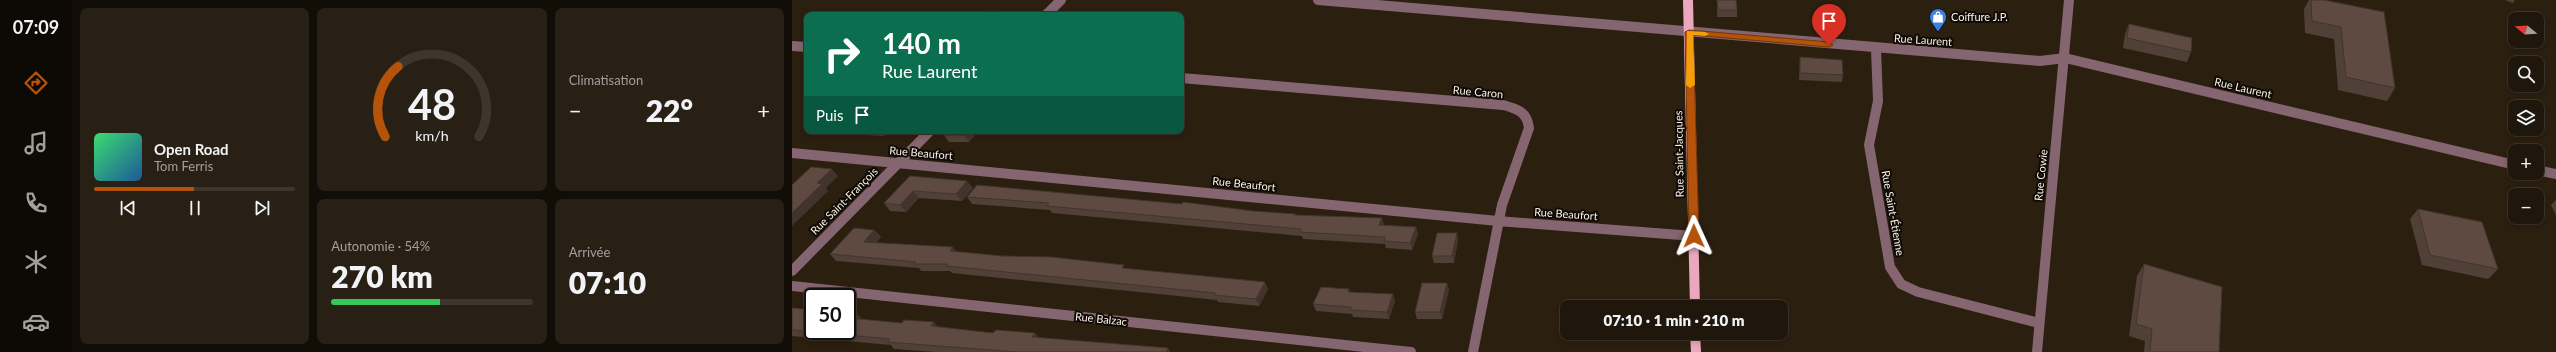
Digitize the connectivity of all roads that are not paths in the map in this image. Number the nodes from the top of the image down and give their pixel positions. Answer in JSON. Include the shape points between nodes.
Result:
{"nodes":[{"id":1,"x":1061,"y":0,"type":"edge"},
{"id":2,"x":1318,"y":0,"type":"edge"},
{"id":3,"x":1688,"y":0,"type":"edge"},
{"id":4,"x":2069,"y":0,"type":"edge"},
{"id":5,"x":1049,"y":12,"type":"edge"},
{"id":6,"x":1689,"y":32,"type":"junction"},
{"id":7,"x":792,"y":46,"type":"edge"},
{"id":8,"x":804,"y":47,"type":"edge"},
{"id":9,"x":1876,"y":49,"type":"junction"},
{"id":10,"x":2065,"y":58,"type":"junction"},
{"id":11,"x":1184,"y":78,"type":"edge"},
{"id":12,"x":927,"y":134,"type":"edge"},
{"id":13,"x":792,"y":153,"type":"edge"},
{"id":14,"x":898,"y":163,"type":"junction"},
{"id":15,"x":2508,"y":163,"type":"edge"},
{"id":16,"x":2544,"y":171,"type":"edge"},
{"id":17,"x":2556,"y":174,"type":"edge"},
{"id":18,"x":1498,"y":221,"type":"junction"},
{"id":19,"x":1694,"y":236,"type":"junction"},
{"id":20,"x":792,"y":271,"type":"edge"},
{"id":21,"x":792,"y":286,"type":"edge"},
{"id":22,"x":1695,"y":300,"type":"edge"},
{"id":23,"x":2039,"y":323,"type":"junction"},
{"id":24,"x":1695,"y":340,"type":"edge"},
{"id":25,"x":1411,"y":352,"type":"edge"},
{"id":26,"x":1474,"y":352,"type":"edge"},
{"id":27,"x":1696,"y":352,"type":"edge"},
{"id":28,"x":2037,"y":352,"type":"edge"}],
"edges":[{"from":1,"to":5,"type":"street"},
{"from":2,"to":6,"type":"street","name":"Rue Laurent","via":[[1517,15]]},
{"from":3,"to":6,"type":"main road","name":"Rue Saint-Jacques"},
{"from":4,"to":10,"type":"street","name":"Rue Cowie"},
{"from":6,"to":9,"type":"street","name":"Rue Laurent"},
{"from":6,"to":19,"type":"main road","name":"Rue Saint-Jacques"},
{"from":7,"to":8,"type":"street"},
{"from":9,"to":10,"type":"street","name":"Rue Laurent","via":[[2040,61]]},
{"from":9,"to":23,"type":"street","name":"Rue Saint-Étienne","via":[[1878,101],[1869,145],[1890,267],[1901,284],[1918,292]]},
{"from":10,"to":15,"type":"street","name":"Rue Laurent"},
{"from":10,"to":23,"type":"street","name":"Rue Cowie"},
{"from":11,"to":18,"type":"street","name":"Rue Caron","via":[[1503,105],[1519,109],[1528,118],[1529,128]]},
{"from":12,"to":14,"type":"street","name":"Rue Saint-François"},
{"from":13,"to":14,"type":"street","name":"Rue Beaufort"},
{"from":14,"to":18,"type":"street","name":"Rue Beaufort"},
{"from":14,"to":20,"type":"street","name":"Rue Saint-François"},
{"from":16,"to":17,"type":"street"},
{"from":18,"to":19,"type":"street","name":"Rue Beaufort"},
{"from":18,"to":26,"type":"street","name":"Rue Caron"},
{"from":19,"to":22,"type":"main road","name":"Rue Saint-Jacques"},
{"from":21,"to":25,"type":"street","name":"Rue Balzac"},
{"from":23,"to":28,"type":"street","name":"Rue Cowie"},
{"from":24,"to":27,"type":"main road"}]}
